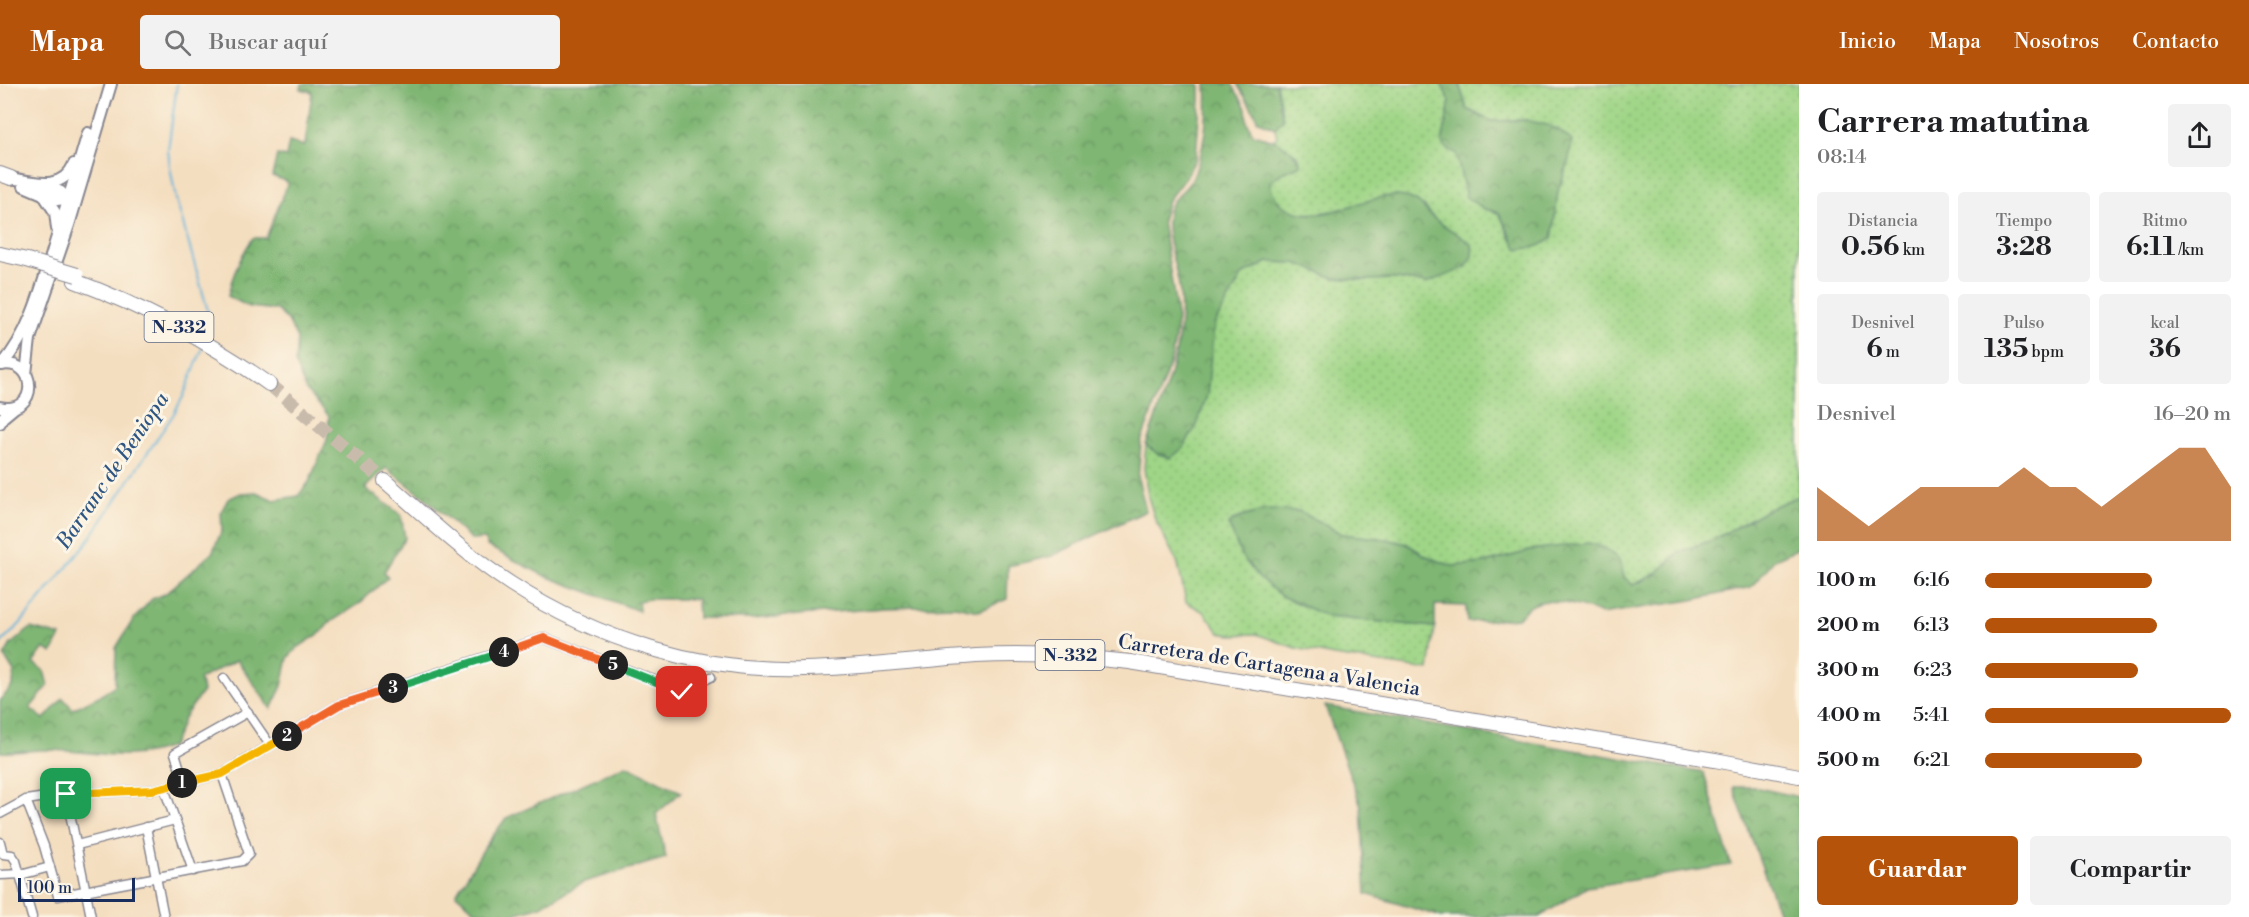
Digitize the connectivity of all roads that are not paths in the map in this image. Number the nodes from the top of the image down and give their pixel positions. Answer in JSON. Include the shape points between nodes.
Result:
{"nodes":[{"id":1,"x":91,"y":126,"type":"junction"},
{"id":2,"x":94,"y":139,"type":"junction"},
{"id":3,"x":6,"y":176,"type":"edge"},
{"id":4,"x":39,"y":183,"type":"junction"},
{"id":5,"x":45,"y":196,"type":"junction"},
{"id":6,"x":68,"y":199,"type":"junction"},
{"id":7,"x":57,"y":236,"type":"junction"},
{"id":8,"x":0,"y":254,"type":"edge"},
{"id":9,"x":0,"y":260,"type":"edge"},
{"id":10,"x":26,"y":263,"type":"junction"},
{"id":11,"x":33,"y":330,"type":"junction"},
{"id":12,"x":1,"y":365,"type":"edge"},
{"id":13,"x":26,"y":374,"type":"junction"},
{"id":14,"x":269,"y":384,"type":"tunnel mouth"},
{"id":15,"x":0,"y":407,"type":"edge"},
{"id":16,"x":16,"y":407,"type":"junction"},
{"id":17,"x":0,"y":423,"type":"edge"},
{"id":18,"x":385,"y":481,"type":"tunnel mouth"},
{"id":19,"x":711,"y":677,"type":"dead end"},
{"id":20,"x":224,"y":678,"type":"dead end"},
{"id":21,"x":248,"y":712,"type":"junction"},
{"id":22,"x":270,"y":745,"type":"junction"},
{"id":23,"x":222,"y":774,"type":"junction"},
{"id":24,"x":1799,"y":776,"type":"edge"},
{"id":25,"x":184,"y":782,"type":"junction"},
{"id":26,"x":164,"y":788,"type":"junction"},
{"id":27,"x":66,"y":794,"type":"junction"},
{"id":28,"x":26,"y":800,"type":"junction"},
{"id":29,"x":0,"y":814,"type":"edge"},
{"id":30,"x":175,"y":820,"type":"junction"},
{"id":31,"x":146,"y":827,"type":"junction"},
{"id":32,"x":0,"y":842,"type":"edge"},
{"id":33,"x":77,"y":845,"type":"junction"},
{"id":34,"x":50,"y":867,"type":"junction"},
{"id":35,"x":193,"y":871,"type":"junction"},
{"id":36,"x":19,"y":873,"type":"junction"},
{"id":37,"x":0,"y":875,"type":"edge"},
{"id":38,"x":157,"y":878,"type":"junction"},
{"id":39,"x":86,"y":891,"type":"junction"},
{"id":40,"x":32,"y":917,"type":"edge"},
{"id":41,"x":91,"y":917,"type":"edge"},
{"id":42,"x":164,"y":917,"type":"edge"}],
"edges":[{"from":1,"to":2,"type":"street","via":[[111,84]]},
{"from":1,"to":4,"type":"street","via":[[66,177]]},
{"from":1,"to":6,"type":"street"},
{"from":2,"to":6,"type":"street","via":[[72,198]]},
{"from":2,"to":11,"type":"street"},
{"from":3,"to":4,"type":"street"},
{"from":3,"to":5,"type":"street"},
{"from":4,"to":6,"type":"street"},
{"from":5,"to":6,"type":"street"},
{"from":5,"to":7,"type":"street","via":[[55,212]]},
{"from":6,"to":7,"type":"street"},
{"from":6,"to":11,"type":"street","via":[[70,205]]},
{"from":7,"to":12,"type":"street","via":[[27,326],[16,348]]},
{"from":8,"to":10,"type":"highway"},
{"from":9,"to":10,"type":"highway","number":"N-332"},
{"from":10,"to":14,"type":"highway","number":"N-332","via":[[137,302],[213,340],[220,351]]},
{"from":11,"to":13,"type":"street"},
{"from":12,"to":13,"type":"street","via":[[15,366]]},
{"from":13,"to":16,"type":"street","via":[[29,393]]},
{"from":15,"to":16,"type":"street"},
{"from":16,"to":17,"type":"street"},
{"from":18,"to":24,"type":"highway","name":"Carretera de Cartagena a Valencia","number":"N-332","via":[[478,561],[540,602],[620,638],[695,659],[802,669],[976,656],[1074,656],[1130,662]]},
{"from":19,"to":22,"type":"street","via":[[682,692],[544,638],[339,705]]},
{"from":20,"to":21,"type":"street"},
{"from":21,"to":22,"type":"street"},
{"from":21,"to":25,"type":"street","via":[[175,753]]},
{"from":22,"to":23,"type":"street"},
{"from":23,"to":25,"type":"street"},
{"from":23,"to":35,"type":"street","via":[[249,854],[242,861]]},
{"from":25,"to":26,"type":"street"},
{"from":26,"to":27,"type":"street"},
{"from":26,"to":30,"type":"street"},
{"from":27,"to":28,"type":"street"},
{"from":27,"to":33,"type":"street"},
{"from":28,"to":29,"type":"street"},
{"from":28,"to":34,"type":"street"},
{"from":30,"to":31,"type":"street"},
{"from":30,"to":35,"type":"street"},
{"from":31,"to":33,"type":"street"},
{"from":31,"to":38,"type":"street"},
{"from":32,"to":36,"type":"street","via":[[3,854],[14,857]]},
{"from":33,"to":39,"type":"street"},
{"from":34,"to":36,"type":"street"},
{"from":34,"to":39,"type":"street","via":[[58,896]]},
{"from":35,"to":38,"type":"street"},
{"from":36,"to":37,"type":"street"},
{"from":36,"to":40,"type":"street"},
{"from":38,"to":39,"type":"street"},
{"from":38,"to":42,"type":"street"},
{"from":39,"to":41,"type":"street"}]}
